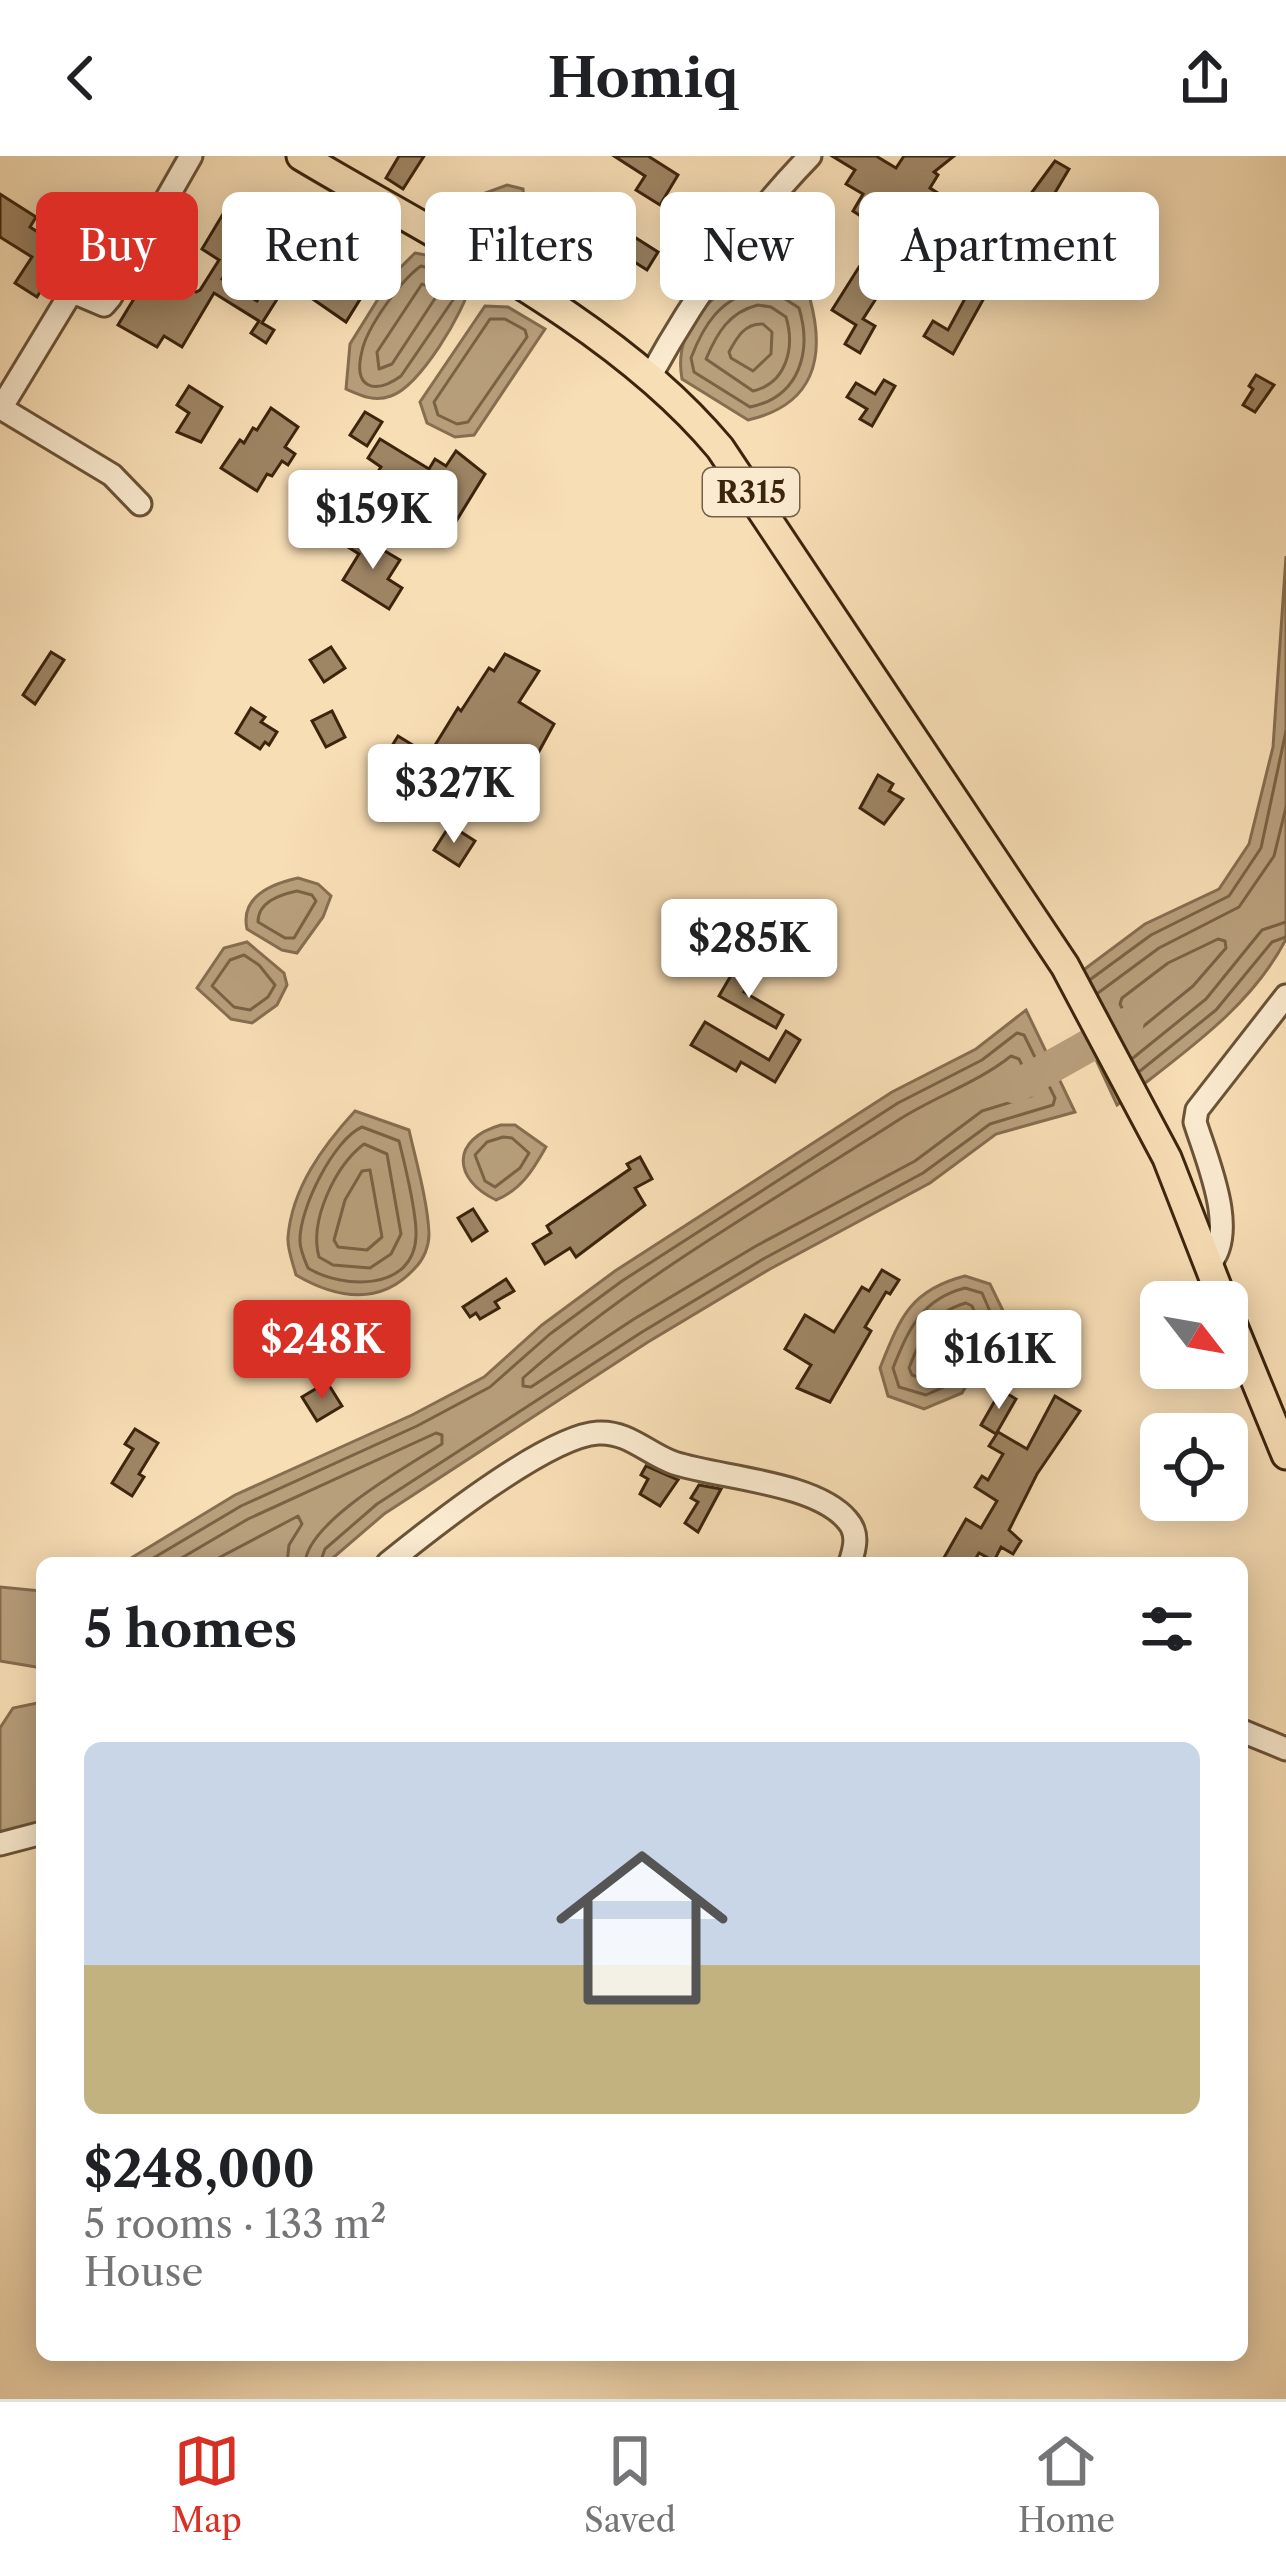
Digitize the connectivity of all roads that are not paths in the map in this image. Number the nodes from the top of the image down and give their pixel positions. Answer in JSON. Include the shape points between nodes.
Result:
{"nodes":[{"id":1,"x":190,"y":156,"type":"edge"},
{"id":2,"x":301,"y":156,"type":"edge"},
{"id":3,"x":810,"y":156,"type":"edge"},
{"id":4,"x":651,"y":375,"type":"junction"},
{"id":5,"x":0,"y":408,"type":"edge"},
{"id":6,"x":140,"y":504,"type":"dead end"},
{"id":7,"x":1286,"y":996,"type":"edge"},
{"id":8,"x":1208,"y":1265,"type":"junction"},
{"id":9,"x":1214,"y":1281,"type":"edge"},
{"id":10,"x":1248,"y":1362,"type":"edge"},
{"id":11,"x":1286,"y":1455,"type":"edge"},
{"id":12,"x":396,"y":1557,"type":"edge"},
{"id":13,"x":852,"y":1557,"type":"edge"},
{"id":14,"x":1248,"y":1733,"type":"edge"},
{"id":15,"x":1286,"y":1749,"type":"edge"},
{"id":16,"x":36,"y":1835,"type":"edge"},
{"id":17,"x":0,"y":1844,"type":"edge"}],
"edges":[{"from":1,"to":5,"type":"street","via":[[110,298],[104,305],[69,296]]},
{"from":2,"to":4,"type":"main road","number":"R315"},
{"from":3,"to":4,"type":"street","via":[[688,306]]},
{"from":4,"to":8,"type":"main road","number":"R315","via":[[720,448],[1065,966],[1167,1158]]},
{"from":5,"to":6,"type":"street","via":[[112,475]]},
{"from":7,"to":8,"type":"street","via":[[1197,1109],[1221,1218],[1220,1247]]},
{"from":8,"to":9,"type":"main road","number":"R315"},
{"from":10,"to":11,"type":"main road"},
{"from":12,"to":13,"type":"street","via":[[523,1466],[598,1432],[624,1436],[670,1462],[824,1503],[852,1529]]},
{"from":14,"to":15,"type":"street"},
{"from":16,"to":17,"type":"street"}]}
